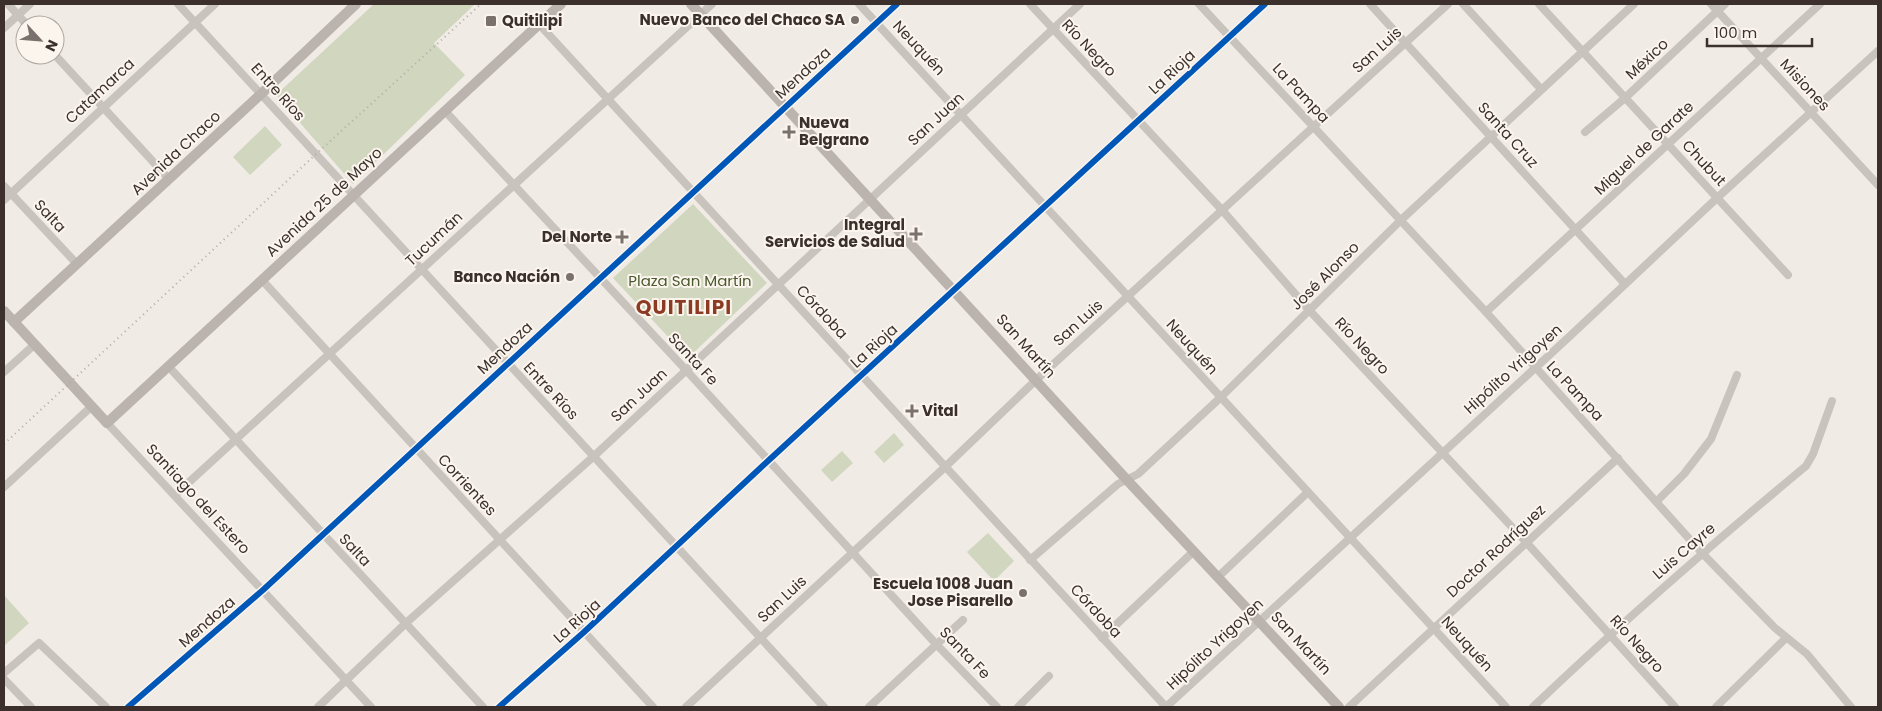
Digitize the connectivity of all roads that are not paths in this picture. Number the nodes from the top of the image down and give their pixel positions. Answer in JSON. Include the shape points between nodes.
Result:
{"nodes":[{"id":1,"x":8,"y":4,"type":"edge"},
{"id":2,"x":30,"y":4,"type":"edge"},
{"id":3,"x":178,"y":4,"type":"edge"},
{"id":4,"x":215,"y":4,"type":"edge"},
{"id":5,"x":561,"y":4,"type":"edge"},
{"id":6,"x":692,"y":4,"type":"edge"},
{"id":7,"x":712,"y":4,"type":"edge"},
{"id":8,"x":859,"y":4,"type":"edge"},
{"id":9,"x":897,"y":4,"type":"edge"},
{"id":10,"x":1030,"y":4,"type":"edge"},
{"id":11,"x":1080,"y":4,"type":"edge"},
{"id":12,"x":1199,"y":4,"type":"edge"},
{"id":13,"x":1265,"y":4,"type":"edge"},
{"id":14,"x":1370,"y":4,"type":"edge"},
{"id":15,"x":1448,"y":4,"type":"edge"},
{"id":16,"x":1463,"y":4,"type":"edge"},
{"id":17,"x":1541,"y":4,"type":"edge"},
{"id":18,"x":1634,"y":4,"type":"edge"},
{"id":19,"x":1711,"y":4,"type":"edge"},
{"id":20,"x":1725,"y":4,"type":"edge"},
{"id":21,"x":1820,"y":4,"type":"edge"},
{"id":22,"x":353,"y":5,"type":"edge"},
{"id":23,"x":1717,"y":11,"type":"junction"},
{"id":24,"x":701,"y":14,"type":"junction"},
{"id":25,"x":18,"y":15,"type":"joint"},
{"id":26,"x":15,"y":18,"type":"edge"},
{"id":27,"x":195,"y":23,"type":"junction"},
{"id":28,"x":876,"y":23,"type":"junction"},
{"id":29,"x":540,"y":24,"type":"junction"},
{"id":30,"x":4,"y":28,"type":"edge"},
{"id":31,"x":1052,"y":29,"type":"junction"},
{"id":32,"x":1230,"y":36,"type":"junction"},
{"id":33,"x":1406,"y":42,"type":"junction"},
{"id":34,"x":1582,"y":51,"type":"junction"},
{"id":35,"x":1878,"y":51,"type":"edge"},
{"id":36,"x":1762,"y":59,"type":"junction"},
{"id":37,"x":64,"y":65,"type":"edge"},
{"id":38,"x":1541,"y":89,"type":"junction"},
{"id":39,"x":261,"y":94,"type":"junction"},
{"id":40,"x":1625,"y":98,"type":"junction"},
{"id":41,"x":608,"y":99,"type":"junction"},
{"id":42,"x":785,"y":106,"type":"junction"},
{"id":43,"x":103,"y":107,"type":"junction"},
{"id":44,"x":445,"y":111,"type":"junction"},
{"id":45,"x":1811,"y":112,"type":"junction"},
{"id":46,"x":962,"y":115,"type":"junction"},
{"id":47,"x":1137,"y":121,"type":"junction"},
{"id":48,"x":1314,"y":126,"type":"junction"},
{"id":49,"x":1585,"y":132,"type":"dead end"},
{"id":50,"x":1491,"y":136,"type":"junction"},
{"id":51,"x":1668,"y":144,"type":"junction"},
{"id":52,"x":169,"y":179,"type":"junction"},
{"id":53,"x":514,"y":185,"type":"junction"},
{"id":54,"x":1878,"y":185,"type":"edge"},
{"id":55,"x":4,"y":186,"type":"edge"},
{"id":56,"x":693,"y":192,"type":"junction"},
{"id":57,"x":11,"y":193,"type":"junction"},
{"id":58,"x":353,"y":196,"type":"junction"},
{"id":59,"x":1717,"y":198,"type":"junction"},
{"id":60,"x":4,"y":200,"type":"edge"},
{"id":61,"x":869,"y":200,"type":"junction"},
{"id":62,"x":1044,"y":207,"type":"junction"},
{"id":63,"x":1222,"y":210,"type":"junction"},
{"id":64,"x":1401,"y":220,"type":"junction"},
{"id":65,"x":1575,"y":230,"type":"junction"},
{"id":66,"x":77,"y":264,"type":"junction"},
{"id":67,"x":422,"y":270,"type":"junction"},
{"id":68,"x":1788,"y":275,"type":"dead end"},
{"id":69,"x":600,"y":277,"type":"junction"},
{"id":70,"x":262,"y":280,"type":"junction"},
{"id":71,"x":1625,"y":284,"type":"junction"},
{"id":72,"x":778,"y":285,"type":"junction"},
{"id":73,"x":954,"y":290,"type":"junction"},
{"id":74,"x":1128,"y":296,"type":"junction"},
{"id":75,"x":4,"y":311,"type":"edge"},
{"id":76,"x":1310,"y":311,"type":"junction"},
{"id":77,"x":1486,"y":312,"type":"junction"},
{"id":78,"x":14,"y":322,"type":"junction"},
{"id":79,"x":34,"y":345,"type":"junction"},
{"id":80,"x":329,"y":354,"type":"junction"},
{"id":81,"x":507,"y":363,"type":"junction"},
{"id":82,"x":168,"y":366,"type":"junction"},
{"id":83,"x":1534,"y":368,"type":"junction"},
{"id":84,"x":686,"y":370,"type":"junction"},
{"id":85,"x":4,"y":372,"type":"edge"},
{"id":86,"x":861,"y":374,"type":"junction"},
{"id":87,"x":1737,"y":375,"type":"dead end"},
{"id":88,"x":1036,"y":380,"type":"junction"},
{"id":89,"x":1220,"y":398,"type":"junction"},
{"id":90,"x":1832,"y":401,"type":"dead end"},
{"id":91,"x":92,"y":406,"type":"junction"},
{"id":92,"x":107,"y":423,"type":"junction"},
{"id":93,"x":236,"y":439,"type":"junction"},
{"id":94,"x":416,"y":449,"type":"junction"},
{"id":95,"x":1443,"y":451,"type":"junction"},
{"id":96,"x":593,"y":457,"type":"junction"},
{"id":97,"x":1618,"y":458,"type":"junction"},
{"id":98,"x":769,"y":460,"type":"junction"},
{"id":99,"x":945,"y":467,"type":"junction"},
{"id":100,"x":1127,"y":480,"type":"junction"},
{"id":101,"x":4,"y":487,"type":"edge"},
{"id":102,"x":1308,"y":492,"type":"junction"},
{"id":103,"x":175,"y":495,"type":"junction"},
{"id":104,"x":1657,"y":502,"type":"junction"},
{"id":105,"x":323,"y":534,"type":"junction"},
{"id":106,"x":1351,"y":536,"type":"junction"},
{"id":107,"x":500,"y":540,"type":"junction"},
{"id":108,"x":1526,"y":542,"type":"junction"},
{"id":109,"x":675,"y":547,"type":"junction"},
{"id":110,"x":853,"y":552,"type":"junction"},
{"id":111,"x":1194,"y":552,"type":"junction"},
{"id":112,"x":1702,"y":552,"type":"junction"},
{"id":113,"x":1030,"y":560,"type":"junction"},
{"id":114,"x":1218,"y":577,"type":"junction"},
{"id":115,"x":263,"y":590,"type":"junction"},
{"id":116,"x":963,"y":620,"type":"dead end"},
{"id":117,"x":1260,"y":621,"type":"junction"},
{"id":118,"x":406,"y":623,"type":"junction"},
{"id":119,"x":1434,"y":627,"type":"junction"},
{"id":120,"x":583,"y":633,"type":"junction"},
{"id":121,"x":1610,"y":634,"type":"junction"},
{"id":122,"x":760,"y":638,"type":"junction"},
{"id":123,"x":1102,"y":638,"type":"junction"},
{"id":124,"x":1786,"y":638,"type":"junction"},
{"id":125,"x":936,"y":644,"type":"junction"},
{"id":126,"x":4,"y":673,"type":"edge"},
{"id":127,"x":1049,"y":676,"type":"dead end"},
{"id":128,"x":4,"y":679,"type":"edge"},
{"id":129,"x":347,"y":681,"type":"junction"},
{"id":130,"x":31,"y":707,"type":"edge"},
{"id":131,"x":106,"y":707,"type":"edge"},
{"id":132,"x":128,"y":707,"type":"edge"},
{"id":133,"x":318,"y":707,"type":"edge"},
{"id":134,"x":371,"y":707,"type":"edge"},
{"id":135,"x":483,"y":707,"type":"edge"},
{"id":136,"x":499,"y":707,"type":"edge"},
{"id":137,"x":653,"y":707,"type":"edge"},
{"id":138,"x":686,"y":707,"type":"edge"},
{"id":139,"x":824,"y":707,"type":"edge"},
{"id":140,"x":869,"y":707,"type":"edge"},
{"id":141,"x":997,"y":707,"type":"edge"},
{"id":142,"x":1018,"y":707,"type":"edge"},
{"id":143,"x":1166,"y":707,"type":"edge"},
{"id":144,"x":1339,"y":707,"type":"edge"},
{"id":145,"x":1349,"y":707,"type":"edge"},
{"id":146,"x":1506,"y":707,"type":"edge"},
{"id":147,"x":1533,"y":707,"type":"edge"},
{"id":148,"x":1675,"y":707,"type":"edge"},
{"id":149,"x":1716,"y":707,"type":"edge"},
{"id":150,"x":1851,"y":707,"type":"edge"}],
"edges":[{"from":1,"to":25,"type":"street"},
{"from":2,"to":25,"type":"street"},
{"from":3,"to":27,"type":"street","name":"Entre Ríos"},
{"from":4,"to":27,"type":"street","name":"Catamarca"},
{"from":5,"to":29,"type":"street","name":"Avenida 25 de Mayo"},
{"from":6,"to":24,"type":"street","name":"San Martín"},
{"from":7,"to":24,"type":"street","name":"Tucumán"},
{"from":8,"to":28,"type":"street","name":"Neuquén"},
{"from":9,"to":28,"type":"street","name":"Mendoza"},
{"from":10,"to":31,"type":"street","name":"Río Negro"},
{"from":11,"to":31,"type":"street","name":"San Juan"},
{"from":12,"to":32,"type":"street","name":"La Pampa"},
{"from":13,"to":32,"type":"street","name":"La Rioja"},
{"from":14,"to":33,"type":"street","name":"Santa Cruz"},
{"from":15,"to":33,"type":"street","name":"San Luis"},
{"from":16,"to":38,"type":"street"},
{"from":17,"to":34,"type":"street","name":"Chubut"},
{"from":18,"to":34,"type":"street","name":"José Alonso"},
{"from":19,"to":23,"type":"street","name":"Misiones"},
{"from":20,"to":23,"type":"street","name":"México"},
{"from":21,"to":36,"type":"street","name":"Miguel de Garate"},
{"from":22,"to":39,"type":"street","name":"Avenida Chaco"},
{"from":23,"to":36,"type":"street","name":"Misiones"},
{"from":23,"to":40,"type":"street","name":"México"},
{"from":24,"to":41,"type":"street","name":"Tucumán"},
{"from":24,"to":42,"type":"street","name":"San Martín"},
{"from":26,"to":30,"type":"street"},
{"from":27,"to":39,"type":"street","name":"Entre Ríos"},
{"from":27,"to":43,"type":"street","name":"Catamarca"},
{"from":28,"to":42,"type":"street","name":"Mendoza"},
{"from":28,"to":46,"type":"street","name":"Neuquén"},
{"from":29,"to":41,"type":"street","name":"Córdoba"},
{"from":29,"to":44,"type":"street","name":"Avenida 25 de Mayo"},
{"from":31,"to":46,"type":"street","name":"San Juan"},
{"from":31,"to":47,"type":"street","name":"Río Negro"},
{"from":32,"to":47,"type":"street","name":"La Rioja"},
{"from":32,"to":48,"type":"street","name":"La Pampa"},
{"from":33,"to":48,"type":"street","name":"San Luis"},
{"from":33,"to":50,"type":"street","name":"Santa Cruz"},
{"from":34,"to":38,"type":"street","name":"José Alonso"},
{"from":34,"to":40,"type":"street","name":"Chubut"},
{"from":35,"to":45,"type":"street","name":"Hipólito Yrigoyen"},
{"from":36,"to":45,"type":"street","name":"Misiones"},
{"from":36,"to":51,"type":"street","name":"Miguel de Garate"},
{"from":37,"to":43,"type":"street"},
{"from":38,"to":50,"type":"street","name":"José Alonso"},
{"from":39,"to":52,"type":"street","name":"Avenida Chaco"},
{"from":39,"to":58,"type":"street","name":"Entre Ríos"},
{"from":40,"to":49,"type":"street","name":"México"},
{"from":40,"to":51,"type":"street","name":"Chubut"},
{"from":41,"to":53,"type":"street","name":"Tucumán"},
{"from":41,"to":56,"type":"street","name":"Córdoba"},
{"from":42,"to":56,"type":"street","name":"Mendoza"},
{"from":42,"to":61,"type":"street","name":"San Martín"},
{"from":43,"to":52,"type":"street"},
{"from":43,"to":57,"type":"street","name":"Catamarca"},
{"from":44,"to":53,"type":"street","name":"Santa Fe"},
{"from":44,"to":58,"type":"street","name":"Avenida 25 de Mayo"},
{"from":45,"to":54,"type":"street","name":"Misiones"},
{"from":45,"to":59,"type":"street","name":"Hipólito Yrigoyen"},
{"from":46,"to":61,"type":"street","name":"San Juan"},
{"from":46,"to":62,"type":"street","name":"Neuquén"},
{"from":47,"to":62,"type":"street","name":"La Rioja"},
{"from":47,"to":63,"type":"street","name":"Río Negro"},
{"from":48,"to":63,"type":"street","name":"San Luis"},
{"from":48,"to":64,"type":"street","name":"La Pampa"},
{"from":50,"to":64,"type":"street","name":"José Alonso"},
{"from":50,"to":65,"type":"street","name":"Santa Cruz"},
{"from":51,"to":59,"type":"street","name":"Chubut"},
{"from":51,"to":65,"type":"street","name":"Miguel de Garate"},
{"from":52,"to":66,"type":"street","name":"Avenida Chaco"},
{"from":53,"to":67,"type":"street","name":"Tucumán"},
{"from":53,"to":69,"type":"street","name":"Santa Fe"},
{"from":55,"to":57,"type":"street","name":"Salta"},
{"from":56,"to":69,"type":"street","name":"Mendoza"},
{"from":56,"to":72,"type":"street","name":"Córdoba"},
{"from":57,"to":60,"type":"street","name":"Catamarca"},
{"from":57,"to":66,"type":"street","name":"Salta"},
{"from":58,"to":67,"type":"street","name":"Entre Ríos"},
{"from":58,"to":70,"type":"street","name":"Avenida 25 de Mayo"},
{"from":59,"to":68,"type":"street","name":"Chubut"},
{"from":59,"to":71,"type":"street","name":"Hipólito Yrigoyen"},
{"from":61,"to":72,"type":"street","name":"San Juan"},
{"from":61,"to":73,"type":"street","name":"San Martín"},
{"from":62,"to":73,"type":"street","name":"La Rioja"},
{"from":62,"to":74,"type":"street","name":"Neuquén"},
{"from":63,"to":74,"type":"street","name":"San Luis"},
{"from":63,"to":76,"type":"street","name":"Río Negro"},
{"from":64,"to":76,"type":"street","name":"José Alonso"},
{"from":64,"to":77,"type":"street","name":"La Pampa"},
{"from":65,"to":71,"type":"street","name":"Santa Cruz"},
{"from":65,"to":77,"type":"street","name":"Miguel de Garate"},
{"from":66,"to":78,"type":"street","name":"Avenida Chaco"},
{"from":67,"to":80,"type":"street","name":"Tucumán"},
{"from":67,"to":81,"type":"street","name":"Entre Ríos"},
{"from":69,"to":81,"type":"street","name":"Mendoza"},
{"from":69,"to":84,"type":"street","name":"Santa Fe"},
{"from":70,"to":80,"type":"street","name":"Corrientes"},
{"from":70,"to":82,"type":"street","name":"Avenida 25 de Mayo"},
{"from":71,"to":83,"type":"street","name":"Hipólito Yrigoyen"},
{"from":72,"to":84,"type":"street","name":"San Juan"},
{"from":72,"to":86,"type":"street","name":"Córdoba"},
{"from":73,"to":86,"type":"street","name":"La Rioja"},
{"from":73,"to":88,"type":"street","name":"San Martín"},
{"from":74,"to":88,"type":"street","name":"San Luis"},
{"from":74,"to":89,"type":"street","name":"Neuquén"},
{"from":75,"to":78,"type":"street","name":"Santiago del Estero"},
{"from":76,"to":89,"type":"street","name":"José Alonso"},
{"from":76,"to":95,"type":"street","name":"Río Negro"},
{"from":77,"to":83,"type":"street","name":"La Pampa"},
{"from":78,"to":79,"type":"street","name":"Santiago del Estero"},
{"from":79,"to":85,"type":"street"},
{"from":79,"to":91,"type":"street","name":"Santiago del Estero"},
{"from":80,"to":93,"type":"street","name":"Tucumán"},
{"from":80,"to":94,"type":"street","name":"Corrientes"},
{"from":81,"to":94,"type":"street","name":"Mendoza"},
{"from":81,"to":96,"type":"street","name":"Entre Ríos"},
{"from":82,"to":92,"type":"street","name":"Avenida 25 de Mayo"},
{"from":82,"to":93,"type":"street","name":"Salta"},
{"from":83,"to":95,"type":"street","name":"Hipólito Yrigoyen"},
{"from":83,"to":97,"type":"street","name":"La Pampa"},
{"from":84,"to":96,"type":"street","name":"San Juan"},
{"from":84,"to":98,"type":"street","name":"Santa Fe"},
{"from":86,"to":98,"type":"street","name":"La Rioja"},
{"from":86,"to":99,"type":"street","name":"Córdoba"},
{"from":87,"to":104,"type":"street","via":[[1711,439]]},
{"from":88,"to":99,"type":"street","name":"San Luis"},
{"from":88,"to":100,"type":"street","name":"San Martín"},
{"from":89,"to":100,"type":"street","name":"José Alonso","via":[[1138,474]]},
{"from":89,"to":102,"type":"street","name":"Neuquén"},
{"from":90,"to":112,"type":"street","name":"Luis Cayre","via":[[1806,466]]},
{"from":91,"to":92,"type":"street","name":"Santiago del Estero"},
{"from":91,"to":101,"type":"street"},
{"from":92,"to":103,"type":"street","name":"Santiago del Estero"},
{"from":93,"to":103,"type":"street","name":"Tucumán"},
{"from":93,"to":105,"type":"street","name":"Salta"},
{"from":94,"to":105,"type":"street","name":"Mendoza"},
{"from":94,"to":107,"type":"street","name":"Corrientes"},
{"from":95,"to":106,"type":"street","name":"Hipólito Yrigoyen"},
{"from":95,"to":108,"type":"street","name":"Río Negro"},
{"from":96,"to":107,"type":"street","name":"San Juan"},
{"from":96,"to":109,"type":"street","name":"Entre Ríos"},
{"from":97,"to":104,"type":"street","name":"La Pampa"},
{"from":97,"to":108,"type":"street","name":"Doctor Rodríguez"},
{"from":98,"to":109,"type":"street","name":"La Rioja"},
{"from":98,"to":110,"type":"street","name":"Santa Fe"},
{"from":99,"to":110,"type":"street","name":"San Luis"},
{"from":99,"to":113,"type":"street","name":"Córdoba"},
{"from":100,"to":111,"type":"street","name":"San Martín"},
{"from":100,"to":113,"type":"street","name":"José Alonso","via":[[1118,484]]},
{"from":102,"to":106,"type":"street","name":"Neuquén"},
{"from":102,"to":114,"type":"street"},
{"from":103,"to":115,"type":"street","name":"Santiago del Estero"},
{"from":104,"to":112,"type":"street","name":"La Pampa"},
{"from":105,"to":115,"type":"street","name":"Mendoza"},
{"from":105,"to":118,"type":"street","name":"Salta"},
{"from":106,"to":117,"type":"street","name":"Hipólito Yrigoyen"},
{"from":106,"to":119,"type":"street","name":"Neuquén"},
{"from":107,"to":118,"type":"street","name":"San Juan"},
{"from":107,"to":120,"type":"street","name":"Corrientes"},
{"from":108,"to":119,"type":"street","name":"Doctor Rodríguez"},
{"from":108,"to":121,"type":"street","name":"Río Negro"},
{"from":109,"to":120,"type":"street","name":"La Rioja"},
{"from":109,"to":122,"type":"street","name":"Entre Ríos"},
{"from":110,"to":122,"type":"street","name":"San Luis"},
{"from":110,"to":125,"type":"street","name":"Santa Fe"},
{"from":111,"to":114,"type":"street","name":"San Martín"},
{"from":111,"to":123,"type":"street"},
{"from":112,"to":121,"type":"street","name":"Luis Cayre"},
{"from":112,"to":124,"type":"street","name":"La Pampa"},
{"from":113,"to":123,"type":"street","name":"Córdoba"},
{"from":114,"to":117,"type":"street","name":"San Martín"},
{"from":115,"to":129,"type":"street","name":"Santiago del Estero"},
{"from":115,"to":132,"type":"street","name":"Mendoza"},
{"from":116,"to":125,"type":"street"},
{"from":117,"to":143,"type":"street","name":"Hipólito Yrigoyen"},
{"from":117,"to":144,"type":"street","name":"San Martín"},
{"from":118,"to":129,"type":"street","name":"San Juan"},
{"from":118,"to":135,"type":"street","name":"Salta"},
{"from":119,"to":145,"type":"street","name":"Doctor Rodríguez"},
{"from":119,"to":146,"type":"street","name":"Neuquén"},
{"from":120,"to":136,"type":"street","name":"La Rioja"},
{"from":120,"to":137,"type":"street","name":"Corrientes"},
{"from":121,"to":147,"type":"street","name":"Luis Cayre"},
{"from":121,"to":148,"type":"street","name":"Río Negro"},
{"from":122,"to":138,"type":"street","name":"San Luis"},
{"from":122,"to":139,"type":"street","name":"Entre Ríos"},
{"from":123,"to":143,"type":"street","name":"Córdoba"},
{"from":124,"to":149,"type":"street"},
{"from":124,"to":150,"type":"street","name":"La Pampa","via":[[1806,654]]},
{"from":125,"to":140,"type":"street"},
{"from":125,"to":141,"type":"street","name":"Santa Fe"},
{"from":126,"to":131,"type":"street","via":[[39,643]]},
{"from":127,"to":142,"type":"street"},
{"from":128,"to":130,"type":"street"},
{"from":129,"to":133,"type":"street","name":"San Juan"},
{"from":129,"to":134,"type":"street","name":"Santiago del Estero"}]}
